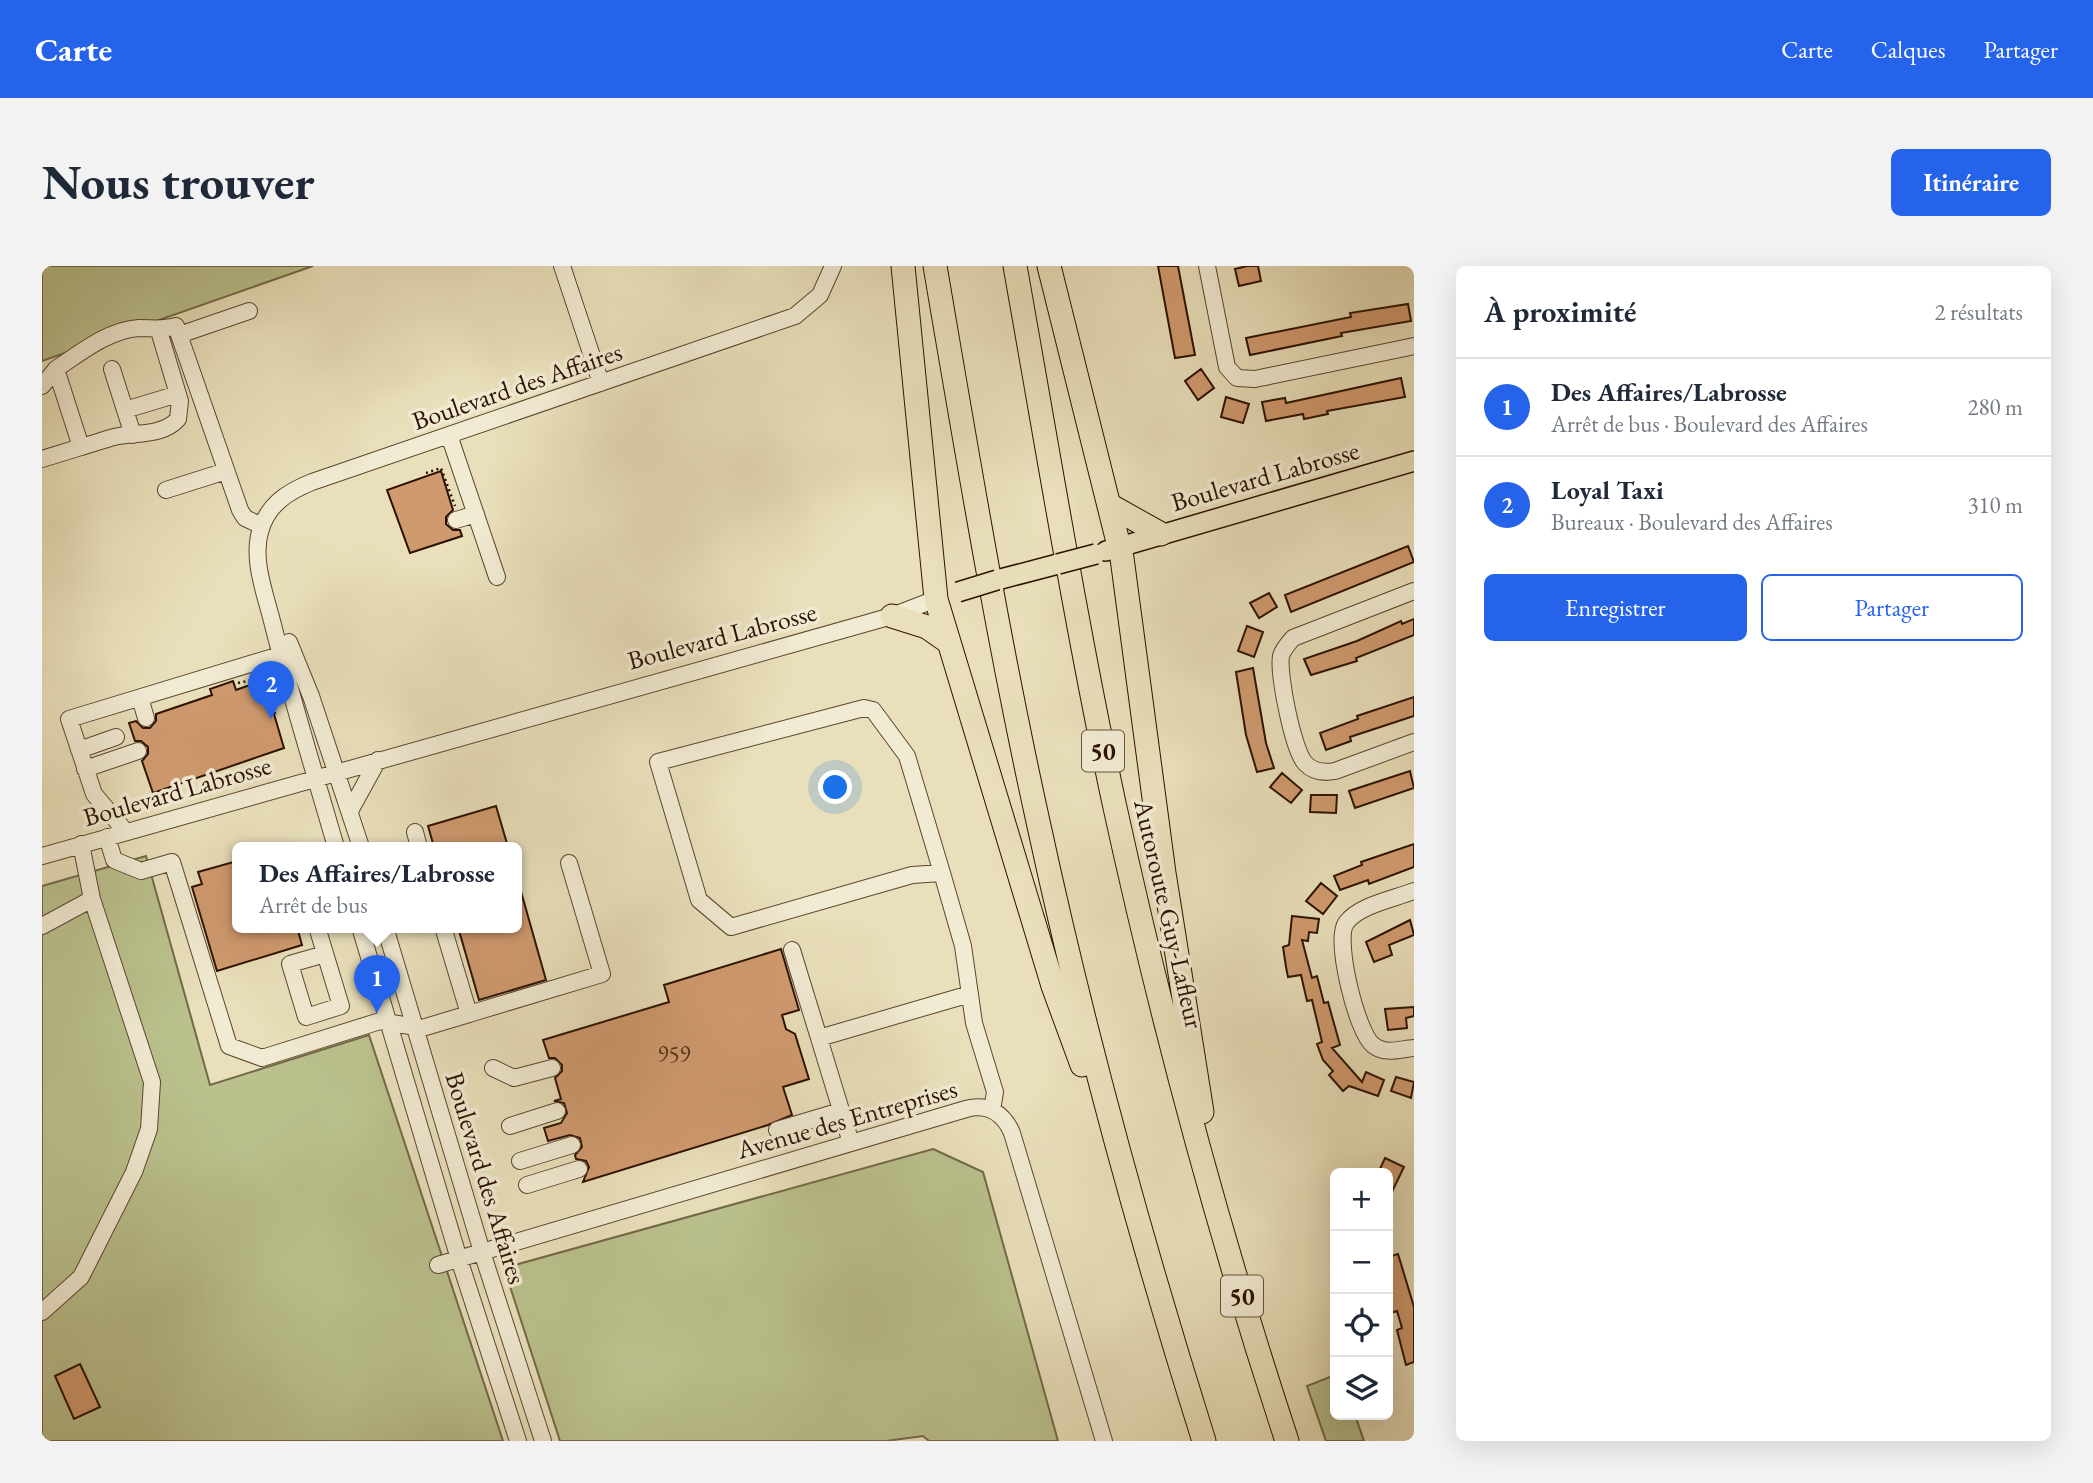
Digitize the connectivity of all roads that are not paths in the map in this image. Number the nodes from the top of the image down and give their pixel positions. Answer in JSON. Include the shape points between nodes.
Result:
{"nodes":[{"id":1,"x":562,"y":266,"type":"edge"},
{"id":2,"x":833,"y":266,"type":"edge"},
{"id":3,"x":903,"y":266,"type":"edge"},
{"id":4,"x":935,"y":266,"type":"edge"},
{"id":5,"x":1015,"y":266,"type":"edge"},
{"id":6,"x":1049,"y":266,"type":"edge"},
{"id":7,"x":1207,"y":266,"type":"edge"},
{"id":8,"x":249,"y":311,"type":"dead end"},
{"id":9,"x":159,"y":331,"type":"junction"},
{"id":10,"x":179,"y":335,"type":"junction"},
{"id":11,"x":1414,"y":346,"type":"edge"},
{"id":12,"x":56,"y":369,"type":"junction"},
{"id":13,"x":112,"y":369,"type":"dead end"},
{"id":14,"x":601,"y":383,"type":"junction"},
{"id":15,"x":42,"y":386,"type":"edge"},
{"id":16,"x":178,"y":394,"type":"junction"},
{"id":17,"x":125,"y":410,"type":"junction"},
{"id":18,"x":133,"y":435,"type":"junction"},
{"id":19,"x":449,"y":435,"type":"junction"},
{"id":20,"x":81,"y":447,"type":"junction"},
{"id":21,"x":42,"y":459,"type":"edge"},
{"id":22,"x":1414,"y":461,"type":"edge"},
{"id":23,"x":226,"y":471,"type":"junction"},
{"id":24,"x":166,"y":490,"type":"dead end"},
{"id":25,"x":1111,"y":506,"type":"junction"},
{"id":26,"x":455,"y":512,"type":"road end"},
{"id":27,"x":476,"y":514,"type":"junction"},
{"id":28,"x":262,"y":526,"type":"junction"},
{"id":29,"x":1161,"y":534,"type":"junction"},
{"id":30,"x":1119,"y":547,"type":"junction"},
{"id":31,"x":497,"y":577,"type":"dead end"},
{"id":32,"x":1414,"y":591,"type":"edge"},
{"id":33,"x":936,"y":599,"type":"junction"},
{"id":34,"x":892,"y":616,"type":"junction"},
{"id":35,"x":947,"y":641,"type":"junction"},
{"id":36,"x":287,"y":653,"type":"junction"},
{"id":37,"x":140,"y":698,"type":"junction"},
{"id":38,"x":92,"y":712,"type":"junction"},
{"id":39,"x":146,"y":718,"type":"dead end"},
{"id":40,"x":1414,"y":742,"type":"edge"},
{"id":41,"x":79,"y":750,"type":"junction"},
{"id":42,"x":138,"y":751,"type":"dead end"},
{"id":43,"x":379,"y":760,"type":"junction"},
{"id":44,"x":85,"y":769,"type":"junction"},
{"id":45,"x":336,"y":773,"type":"junction"},
{"id":46,"x":316,"y":779,"type":"junction"},
{"id":47,"x":351,"y":811,"type":"junction"},
{"id":48,"x":125,"y":832,"type":"junction"},
{"id":49,"x":107,"y":837,"type":"junction"},
{"id":50,"x":335,"y":842,"type":"edge"},
{"id":51,"x":360,"y":842,"type":"edge"},
{"id":52,"x":81,"y":844,"type":"junction"},
{"id":53,"x":42,"y":856,"type":"edge"},
{"id":54,"x":569,"y":863,"type":"dead end"},
{"id":55,"x":942,"y":873,"type":"junction"},
{"id":56,"x":1414,"y":891,"type":"edge"},
{"id":57,"x":92,"y":899,"type":"junction"},
{"id":58,"x":42,"y":926,"type":"edge"},
{"id":59,"x":319,"y":933,"type":"edge"},
{"id":60,"x":362,"y":933,"type":"edge"},
{"id":61,"x":387,"y":933,"type":"edge"},
{"id":62,"x":445,"y":933,"type":"edge"},
{"id":63,"x":792,"y":950,"type":"dead end"},
{"id":64,"x":325,"y":954,"type":"dead end"},
{"id":65,"x":970,"y":994,"type":"junction"},
{"id":66,"x":469,"y":1014,"type":"junction"},
{"id":67,"x":388,"y":1023,"type":"junction"},
{"id":68,"x":415,"y":1027,"type":"junction"},
{"id":69,"x":819,"y":1038,"type":"junction"},
{"id":70,"x":1414,"y":1048,"type":"edge"},
{"id":71,"x":493,"y":1068,"type":"dead end"},
{"id":72,"x":552,"y":1068,"type":"dead end"},
{"id":73,"x":992,"y":1110,"type":"junction"},
{"id":74,"x":557,"y":1111,"type":"dead end"},
{"id":75,"x":841,"y":1111,"type":"junction"},
{"id":76,"x":510,"y":1126,"type":"dead end"},
{"id":77,"x":777,"y":1130,"type":"dead end"},
{"id":78,"x":851,"y":1143,"type":"junction"},
{"id":79,"x":572,"y":1146,"type":"dead end"},
{"id":80,"x":520,"y":1161,"type":"dead end"},
{"id":81,"x":579,"y":1169,"type":"dead end"},
{"id":82,"x":527,"y":1185,"type":"dead end"},
{"id":83,"x":1133,"y":1206,"type":"junction"},
{"id":84,"x":1222,"y":1229,"type":"junction"},
{"id":85,"x":482,"y":1252,"type":"junction"},
{"id":86,"x":459,"y":1259,"type":"junction"},
{"id":87,"x":438,"y":1265,"type":"dead end"},
{"id":88,"x":42,"y":1312,"type":"edge"},
{"id":89,"x":518,"y":1441,"type":"edge"},
{"id":90,"x":543,"y":1441,"type":"edge"},
{"id":91,"x":1104,"y":1441,"type":"edge"},
{"id":92,"x":1204,"y":1441,"type":"edge"},
{"id":93,"x":1287,"y":1441,"type":"edge"}],
"edges":[{"from":1,"to":14,"type":"street"},
{"from":2,"to":14,"type":"street","name":"Boulevard des Affaires","via":[[824,290],[801,313]]},
{"from":3,"to":33,"type":"highway"},
{"from":4,"to":83,"type":"highway","via":[[1029,781],[1077,993]]},
{"from":5,"to":84,"type":"highway","name":"Autoroute Guy-Lafleur","number":"50","via":[[1114,802],[1165,1020]]},
{"from":6,"to":25,"type":"highway"},
{"from":7,"to":11,"type":"street","via":[[1227,367],[1237,378],[1255,379]]},
{"from":8,"to":10,"type":"street"},
{"from":9,"to":10,"type":"street","via":[[176,326]]},
{"from":9,"to":12,"type":"street","via":[[138,328],[100,341]]},
{"from":9,"to":16,"type":"street"},
{"from":10,"to":23,"type":"street"},
{"from":12,"to":15,"type":"street"},
{"from":12,"to":20,"type":"street"},
{"from":13,"to":17,"type":"street"},
{"from":14,"to":19,"type":"street","name":"Boulevard des Affaires"},
{"from":16,"to":17,"type":"street"},
{"from":16,"to":18,"type":"street","via":[[181,408],[176,422]]},
{"from":17,"to":18,"type":"street"},
{"from":18,"to":20,"type":"street"},
{"from":19,"to":27,"type":"street"},
{"from":19,"to":28,"type":"street","name":"Boulevard des Affaires","via":[[296,489],[274,504]]},
{"from":20,"to":21,"type":"street"},
{"from":22,"to":29,"type":"main road","name":"Boulevard Labrosse"},
{"from":23,"to":24,"type":"street"},
{"from":23,"to":28,"type":"street","via":[[242,514]]},
{"from":25,"to":29,"type":"highway"},
{"from":25,"to":30,"type":"highway"},
{"from":26,"to":27,"type":"street"},
{"from":27,"to":31,"type":"street"},
{"from":28,"to":36,"type":"street","via":[[257,553],[262,582]]},
{"from":29,"to":30,"type":"main road","name":"Boulevard Labrosse"},
{"from":30,"to":33,"type":"main road","name":"Boulevard Labrosse","bridge":true},
{"from":30,"to":84,"type":"highway","via":[[1174,939]]},
{"from":32,"to":40,"type":"street","via":[[1293,638],[1283,650],[1281,664],[1297,748],[1310,767],[1335,771]]},
{"from":33,"to":34,"type":"street","name":"Boulevard Labrosse"},
{"from":33,"to":35,"type":"highway"},
{"from":34,"to":35,"type":"highway","via":[[927,627]]},
{"from":34,"to":43,"type":"street","name":"Boulevard Labrosse"},
{"from":35,"to":83,"type":"highway","via":[[1053,986]]},
{"from":36,"to":37,"type":"street","via":[[225,678]]},
{"from":36,"to":45,"type":"street"},
{"from":36,"to":46,"type":"street"},
{"from":37,"to":38,"type":"street"},
{"from":37,"to":39,"type":"street"},
{"from":38,"to":41,"type":"street","via":[[69,719]]},
{"from":38,"to":41,"type":"street","via":[[109,739]]},
{"from":41,"to":44,"type":"street"},
{"from":42,"to":44,"type":"street"},
{"from":43,"to":45,"type":"street","name":"Boulevard Labrosse"},
{"from":43,"to":47,"type":"street"},
{"from":44,"to":48,"type":"street","via":[[98,799]]},
{"from":45,"to":46,"type":"street","name":"Boulevard Labrosse"},
{"from":45,"to":47,"type":"street"},
{"from":46,"to":48,"type":"street","name":"Boulevard Labrosse"},
{"from":46,"to":50,"type":"street"},
{"from":47,"to":51,"type":"street"},
{"from":48,"to":49,"type":"street","name":"Boulevard Labrosse"},
{"from":49,"to":52,"type":"street","name":"Boulevard Labrosse"},
{"from":49,"to":67,"type":"street","via":[[114,859],[141,871],[172,862],[229,1046],[262,1058],[380,1021]]},
{"from":52,"to":53,"type":"street","name":"Boulevard Labrosse"},
{"from":52,"to":57,"type":"street"},
{"from":54,"to":66,"type":"street","via":[[602,974]]},
{"from":55,"to":55,"type":"street","via":[[907,757],[873,710],[864,708],[658,762],[699,900],[732,927],[912,876]]},
{"from":55,"to":65,"type":"street","via":[[964,946]]},
{"from":56,"to":70,"type":"street","via":[[1351,918],[1341,942],[1359,1020],[1369,1042],[1387,1051]]},
{"from":57,"to":58,"type":"street"},
{"from":57,"to":88,"type":"street","via":[[152,1083],[149,1129],[134,1172],[81,1277]]},
{"from":59,"to":64,"type":"street"},
{"from":60,"to":67,"type":"street","name":"Boulevard des Affaires"},
{"from":61,"to":68,"type":"street","name":"Boulevard des Affaires"},
{"from":62,"to":66,"type":"street"},
{"from":63,"to":69,"type":"street"},
{"from":65,"to":69,"type":"street"},
{"from":65,"to":73,"type":"street","via":[[996,1097]]},
{"from":66,"to":68,"type":"street"},
{"from":67,"to":68,"type":"street"},
{"from":67,"to":86,"type":"street","name":"Boulevard des Affaires"},
{"from":68,"to":85,"type":"street","name":"Boulevard des Affaires"},
{"from":69,"to":75,"type":"street"},
{"from":71,"to":72,"type":"street","via":[[514,1078]]},
{"from":73,"to":78,"type":"street","name":"Avenue des Entreprises","via":[[973,1107]]},
{"from":73,"to":91,"type":"street","name":"Avenue des Entreprises","via":[[1012,1133]]},
{"from":74,"to":76,"type":"street"},
{"from":75,"to":77,"type":"street"},
{"from":75,"to":78,"type":"street"},
{"from":78,"to":85,"type":"street","name":"Avenue des Entreprises"},
{"from":79,"to":80,"type":"street"},
{"from":81,"to":82,"type":"street"},
{"from":83,"to":92,"type":"highway"},
{"from":84,"to":93,"type":"highway","name":"Autoroute Guy-Lafleur","number":"50"},
{"from":85,"to":86,"type":"street","name":"Avenue des Entreprises"},
{"from":85,"to":90,"type":"street","name":"Boulevard des Affaires"},
{"from":86,"to":87,"type":"street","name":"Avenue des Entreprises"},
{"from":86,"to":89,"type":"street","name":"Boulevard des Affaires"}]}
